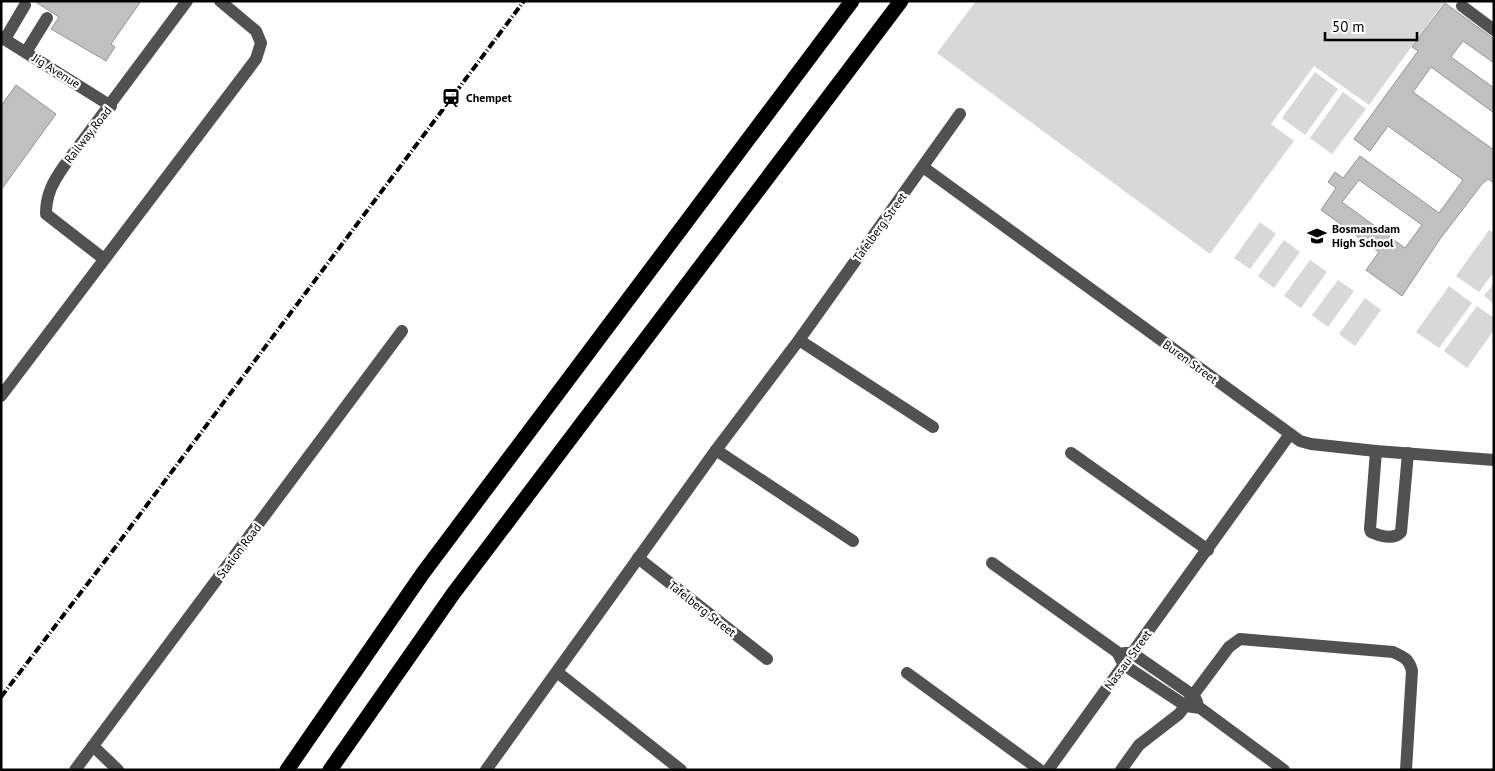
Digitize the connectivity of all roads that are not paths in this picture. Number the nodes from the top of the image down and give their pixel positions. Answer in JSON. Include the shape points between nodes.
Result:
{"nodes":[{"id":1,"x":187,"y":1,"type":"edge"},
{"id":2,"x":852,"y":1,"type":"edge"},
{"id":3,"x":901,"y":1,"type":"edge"},
{"id":4,"x":222,"y":2,"type":"edge"},
{"id":5,"x":25,"y":5,"type":"dead end"},
{"id":6,"x":1462,"y":6,"type":"dead end"},
{"id":7,"x":47,"y":18,"type":"dead end"},
{"id":8,"x":1494,"y":30,"type":"edge"},
{"id":9,"x":3,"y":38,"type":"edge"},
{"id":10,"x":26,"y":52,"type":"junction"},
{"id":11,"x":111,"y":106,"type":"junction"},
{"id":12,"x":960,"y":114,"type":"dead end"},
{"id":13,"x":923,"y":167,"type":"junction"},
{"id":14,"x":104,"y":259,"type":"junction"},
{"id":15,"x":402,"y":331,"type":"dead end"},
{"id":16,"x":799,"y":340,"type":"junction"},
{"id":17,"x":1,"y":396,"type":"edge"},
{"id":18,"x":933,"y":427,"type":"dead end"},
{"id":19,"x":1290,"y":434,"type":"junction"},
{"id":20,"x":716,"y":450,"type":"junction"},
{"id":21,"x":1376,"y":451,"type":"junction"},
{"id":22,"x":1071,"y":453,"type":"dead end"},
{"id":23,"x":1408,"y":453,"type":"junction"},
{"id":24,"x":1494,"y":460,"type":"edge"},
{"id":25,"x":852,"y":541,"type":"dead end"},
{"id":26,"x":1208,"y":550,"type":"junction"},
{"id":27,"x":638,"y":558,"type":"junction"},
{"id":28,"x":992,"y":563,"type":"dead end"},
{"id":29,"x":1116,"y":652,"type":"junction"},
{"id":30,"x":1132,"y":653,"type":"junction"},
{"id":31,"x":767,"y":659,"type":"dead end"},
{"id":32,"x":1124,"y":665,"type":"junction"},
{"id":33,"x":557,"y":672,"type":"junction"},
{"id":34,"x":907,"y":673,"type":"dead end"},
{"id":35,"x":1190,"y":701,"type":"junction"},
{"id":36,"x":92,"y":746,"type":"junction"},
{"id":37,"x":75,"y":770,"type":"edge"},
{"id":38,"x":118,"y":770,"type":"edge"},
{"id":39,"x":287,"y":770,"type":"edge"},
{"id":40,"x":330,"y":770,"type":"edge"},
{"id":41,"x":486,"y":770,"type":"edge"},
{"id":42,"x":680,"y":770,"type":"edge"},
{"id":43,"x":1040,"y":770,"type":"edge"},
{"id":44,"x":1048,"y":770,"type":"edge"},
{"id":45,"x":1121,"y":770,"type":"edge"},
{"id":46,"x":1284,"y":770,"type":"edge"},
{"id":47,"x":1406,"y":770,"type":"edge"}],
"edges":[{"from":1,"to":11,"type":"street","name":"Railway Road"},
{"from":2,"to":39,"type":"highway","via":[[423,573]]},
{"from":3,"to":40,"type":"highway","via":[[453,594]]},
{"from":4,"to":14,"type":"street","via":[[256,31],[261,43],[256,59]]},
{"from":5,"to":9,"type":"street"},
{"from":6,"to":8,"type":"street"},
{"from":7,"to":10,"type":"street"},
{"from":9,"to":10,"type":"street","name":"Jig Avenue"},
{"from":10,"to":11,"type":"street","name":"Jig Avenue"},
{"from":11,"to":14,"type":"street","name":"Railway Road","via":[[64,166],[46,200],[46,214]]},
{"from":12,"to":13,"type":"street","name":"Tafelberg Street"},
{"from":13,"to":16,"type":"street","name":"Tafelberg Street"},
{"from":13,"to":19,"type":"street","name":"Buren Street"},
{"from":14,"to":17,"type":"street"},
{"from":15,"to":36,"type":"street","name":"Station Road"},
{"from":16,"to":18,"type":"street"},
{"from":16,"to":20,"type":"street","name":"Tafelberg Street"},
{"from":19,"to":21,"type":"street","name":"Buren Street","via":[[1306,443]]},
{"from":19,"to":26,"type":"street","name":"Nassau Street"},
{"from":20,"to":25,"type":"street"},
{"from":20,"to":27,"type":"street","name":"Tafelberg Street"},
{"from":21,"to":23,"type":"street","name":"Buren Street"},
{"from":21,"to":23,"type":"street","via":[[1370,528],[1371,532],[1386,536],[1401,532]]},
{"from":22,"to":26,"type":"street"},
{"from":23,"to":24,"type":"street","name":"Buren Street"},
{"from":26,"to":30,"type":"street","name":"Nassau Street"},
{"from":27,"to":31,"type":"street","name":"Tafelberg Street"},
{"from":27,"to":33,"type":"street","name":"Tafelberg Street"},
{"from":28,"to":29,"type":"street","name":"Nassau Street"},
{"from":29,"to":30,"type":"street"},
{"from":29,"to":32,"type":"street"},
{"from":30,"to":32,"type":"street","name":"Nassau Street"},
{"from":30,"to":35,"type":"street"},
{"from":32,"to":35,"type":"street"},
{"from":32,"to":44,"type":"street","name":"Nassau Street"},
{"from":33,"to":41,"type":"street","name":"Tafelberg Street"},
{"from":33,"to":42,"type":"street"},
{"from":34,"to":43,"type":"street"},
{"from":35,"to":45,"type":"street","via":[[1170,722],[1139,745]]},
{"from":35,"to":46,"type":"street"},
{"from":35,"to":47,"type":"street","via":[[1229,647],[1240,639],[1392,652],[1404,657],[1412,671]]},
{"from":36,"to":37,"type":"street","name":"Station Road"},
{"from":36,"to":38,"type":"street"}]}
